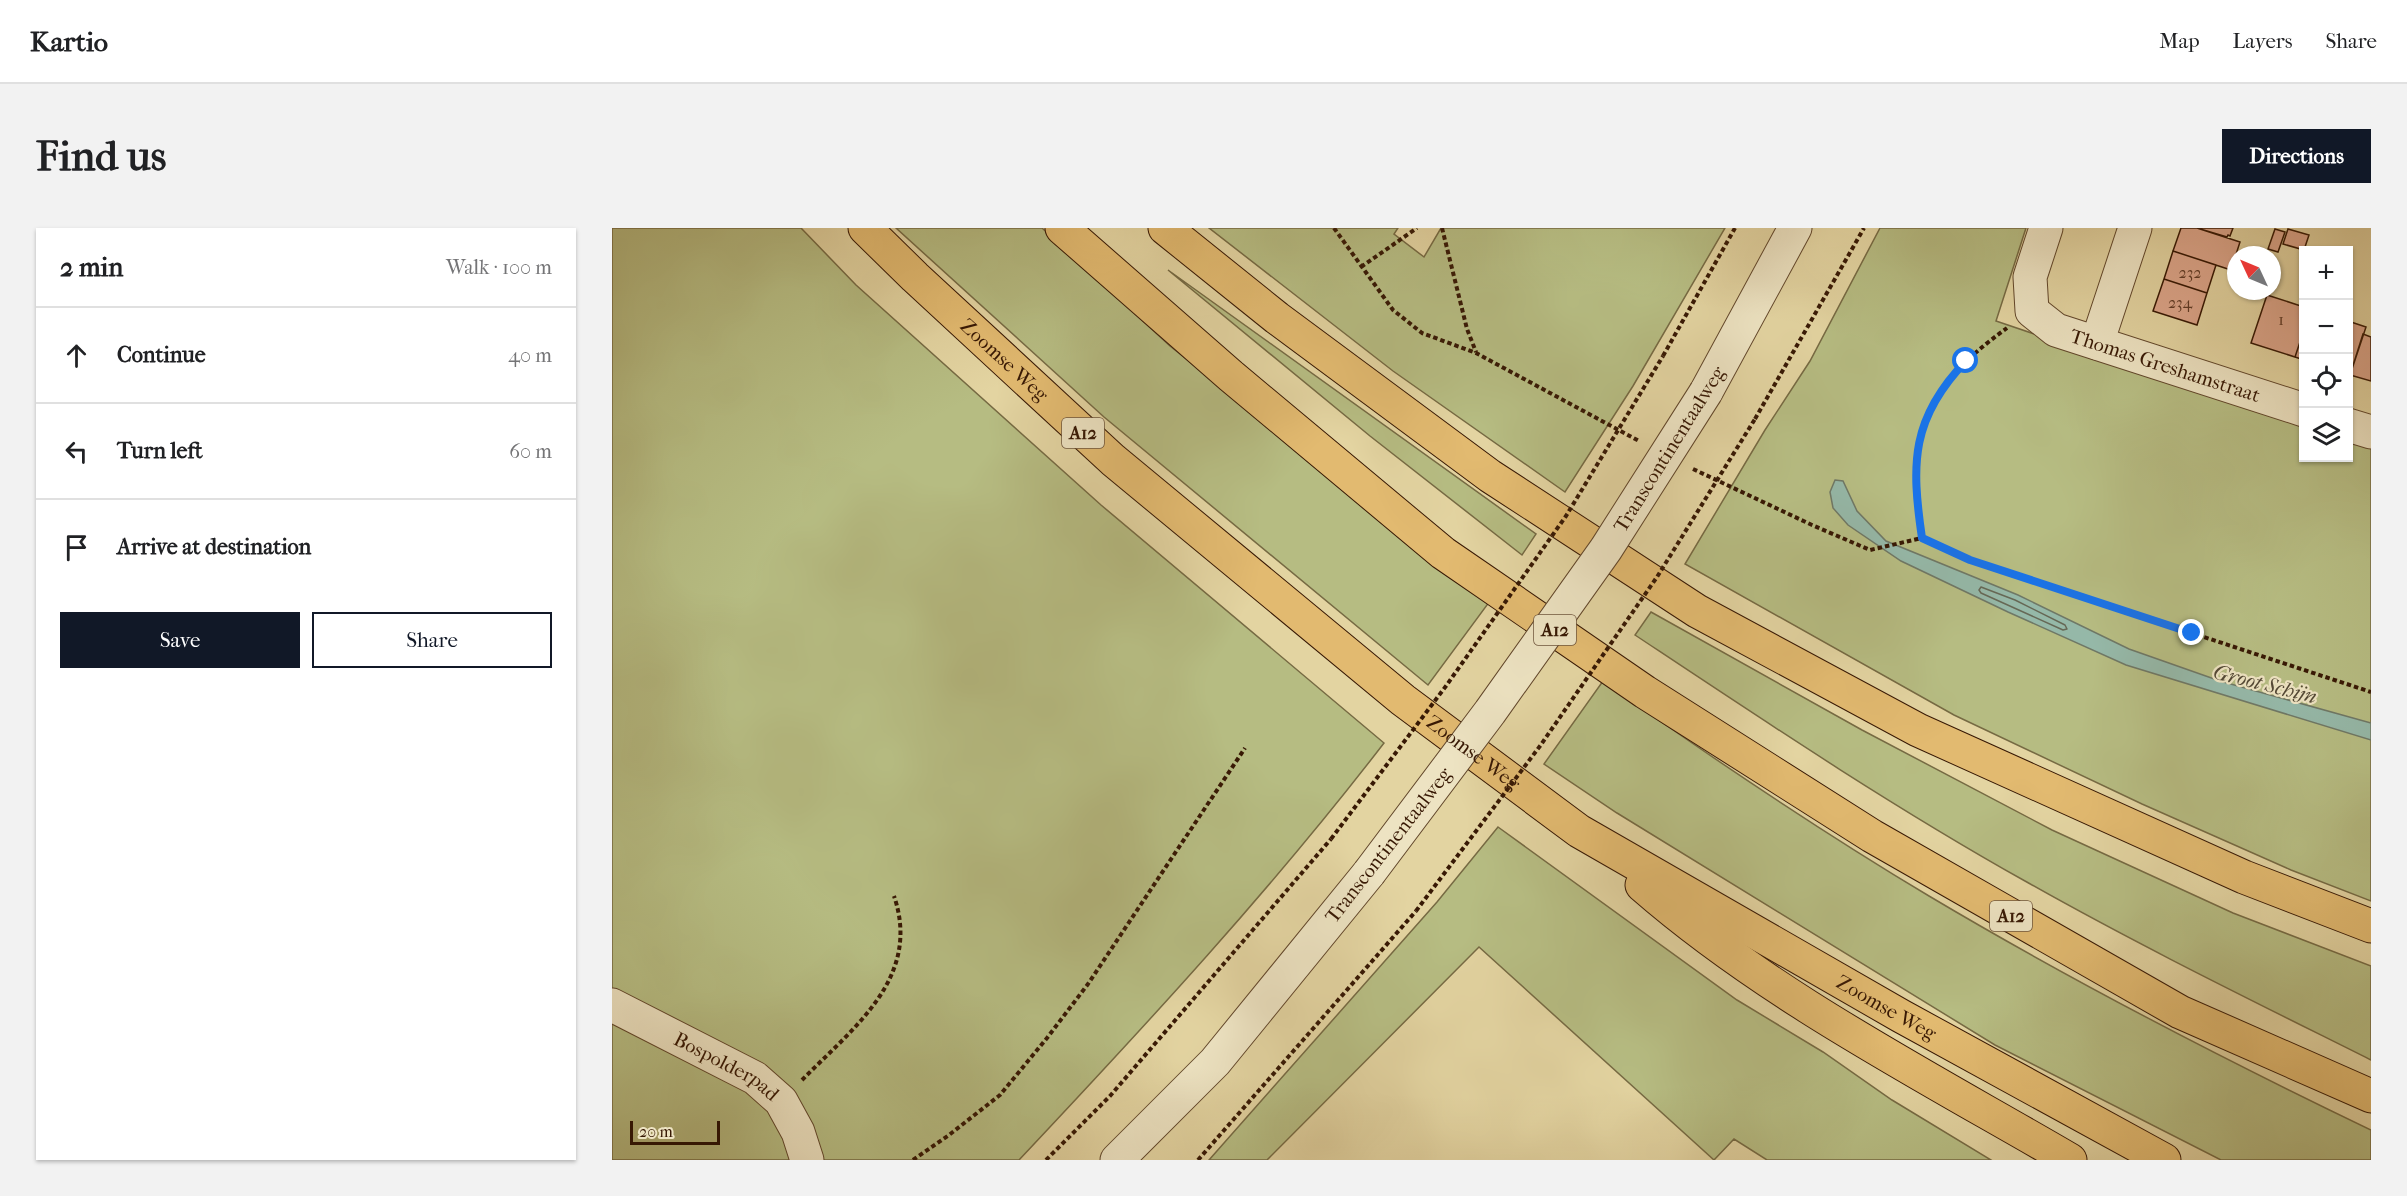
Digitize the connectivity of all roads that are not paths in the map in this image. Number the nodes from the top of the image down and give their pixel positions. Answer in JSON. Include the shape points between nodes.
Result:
{"nodes":[{"id":1,"x":865,"y":228,"type":"edge"},
{"id":2,"x":1062,"y":228,"type":"edge"},
{"id":3,"x":1165,"y":228,"type":"edge"},
{"id":4,"x":1795,"y":228,"type":"edge"},
{"id":5,"x":2046,"y":228,"type":"edge"},
{"id":6,"x":2135,"y":228,"type":"edge"},
{"id":7,"x":2097,"y":343,"type":"junction"},
{"id":8,"x":2299,"y":408,"type":"edge"},
{"id":9,"x":2353,"y":426,"type":"edge"},
{"id":10,"x":2371,"y":432,"type":"edge"},
{"id":11,"x":1579,"y":831,"type":"junction"},
{"id":12,"x":2371,"y":926,"type":"edge"},
{"id":13,"x":612,"y":1005,"type":"edge"},
{"id":14,"x":2371,"y":1096,"type":"edge"},
{"id":15,"x":807,"y":1160,"type":"edge"},
{"id":16,"x":1117,"y":1160,"type":"edge"},
{"id":17,"x":2070,"y":1160,"type":"edge"},
{"id":18,"x":2164,"y":1160,"type":"edge"}],
"edges":[{"from":1,"to":11,"type":"highway","name":"Zoomse Weg","number":"A12","via":[[1113,459],[1403,700]]},
{"from":2,"to":14,"type":"highway","number":"A12","via":[[1443,553],[1645,692],[1872,836],[2170,1006]]},
{"from":3,"to":12,"type":"highway","via":[[1277,318],[1490,476],[1696,611],[1918,730],[2244,877]]},
{"from":4,"to":16,"type":"street","name":"Transcontinentaalweg","bridge":true,"via":[[1706,392],[1606,549],[1490,712],[1369,873],[1215,1062]]},
{"from":5,"to":7,"type":"street","name":"Thomas Greshamstraat","via":[[2030,277],[2032,311],[2056,330]]},
{"from":6,"to":7,"type":"street"},
{"from":7,"to":8,"type":"street","name":"Thomas Greshamstraat"},
{"from":9,"to":10,"type":"street"},
{"from":11,"to":17,"type":"highway","via":[[1721,949],[1827,1018]]},
{"from":11,"to":18,"type":"highway","name":"Zoomse Weg","number":"A12","via":[[1901,1016]]},
{"from":13,"to":15,"type":"street","name":"Bospolderpad","via":[[755,1078],[781,1101],[798,1132]]}]}
